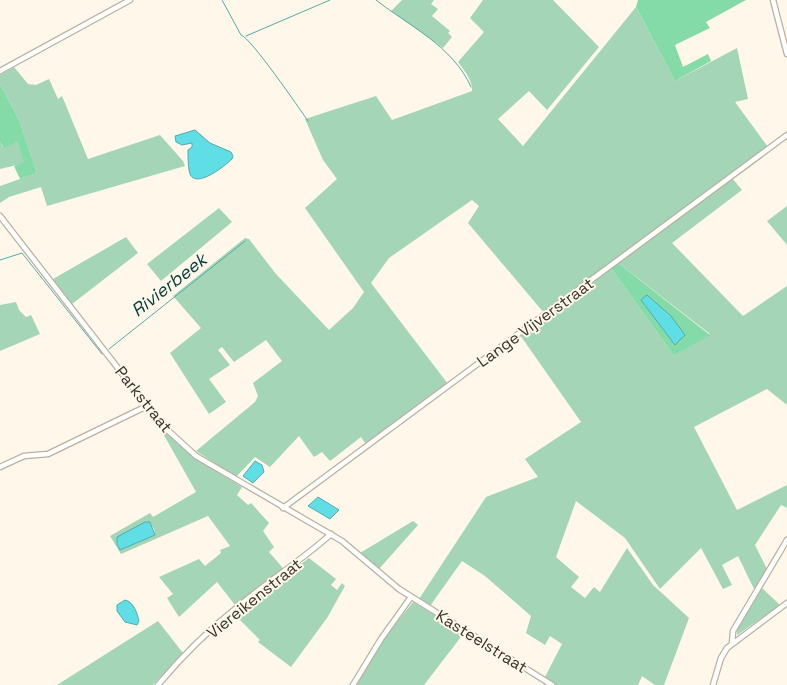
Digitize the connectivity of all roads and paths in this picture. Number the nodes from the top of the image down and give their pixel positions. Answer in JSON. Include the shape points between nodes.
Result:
{"nodes":[{"id":1,"x":131,"y":0,"type":"edge"},
{"id":2,"x":774,"y":0,"type":"edge"},
{"id":3,"x":787,"y":54,"type":"edge"},
{"id":4,"x":0,"y":72,"type":"edge"},
{"id":5,"x":787,"y":135,"type":"edge"},
{"id":6,"x":0,"y":216,"type":"edge"},
{"id":7,"x":147,"y":406,"type":"junction"},
{"id":8,"x":0,"y":467,"type":"edge"},
{"id":9,"x":283,"y":508,"type":"junction"},
{"id":10,"x":331,"y":534,"type":"junction"},
{"id":11,"x":787,"y":540,"type":"edge"},
{"id":12,"x":412,"y":597,"type":"junction"},
{"id":13,"x":787,"y":603,"type":"edge"},
{"id":14,"x":732,"y":644,"type":"junction"},
{"id":15,"x":158,"y":685,"type":"edge"},
{"id":16,"x":353,"y":685,"type":"edge"},
{"id":17,"x":552,"y":685,"type":"edge"},
{"id":18,"x":713,"y":685,"type":"edge"}],
"edges":[{"from":1,"to":4,"type":"street"},
{"from":2,"to":3,"type":"street"},
{"from":5,"to":9,"type":"street","name":"Lange Vijverstraat"},
{"from":6,"to":7,"type":"street","name":"Parkstraat"},
{"from":7,"to":8,"type":"street","via":[[48,454],[24,456]]},
{"from":7,"to":9,"type":"street","name":"Parkstraat","via":[[162,425],[196,456]]},
{"from":9,"to":10,"type":"street","name":"Parkstraat"},
{"from":10,"to":12,"type":"street","name":"Kasteelstraat"},
{"from":10,"to":15,"type":"street","name":"Viereikenstraat","via":[[293,567],[238,606],[185,654]]},
{"from":11,"to":14,"type":"street","via":[[733,631]]},
{"from":12,"to":16,"type":"street"},
{"from":12,"to":17,"type":"street","name":"Kasteelstraat"},
{"from":13,"to":14,"type":"street"},
{"from":14,"to":18,"type":"street","via":[[721,658]]}]}
